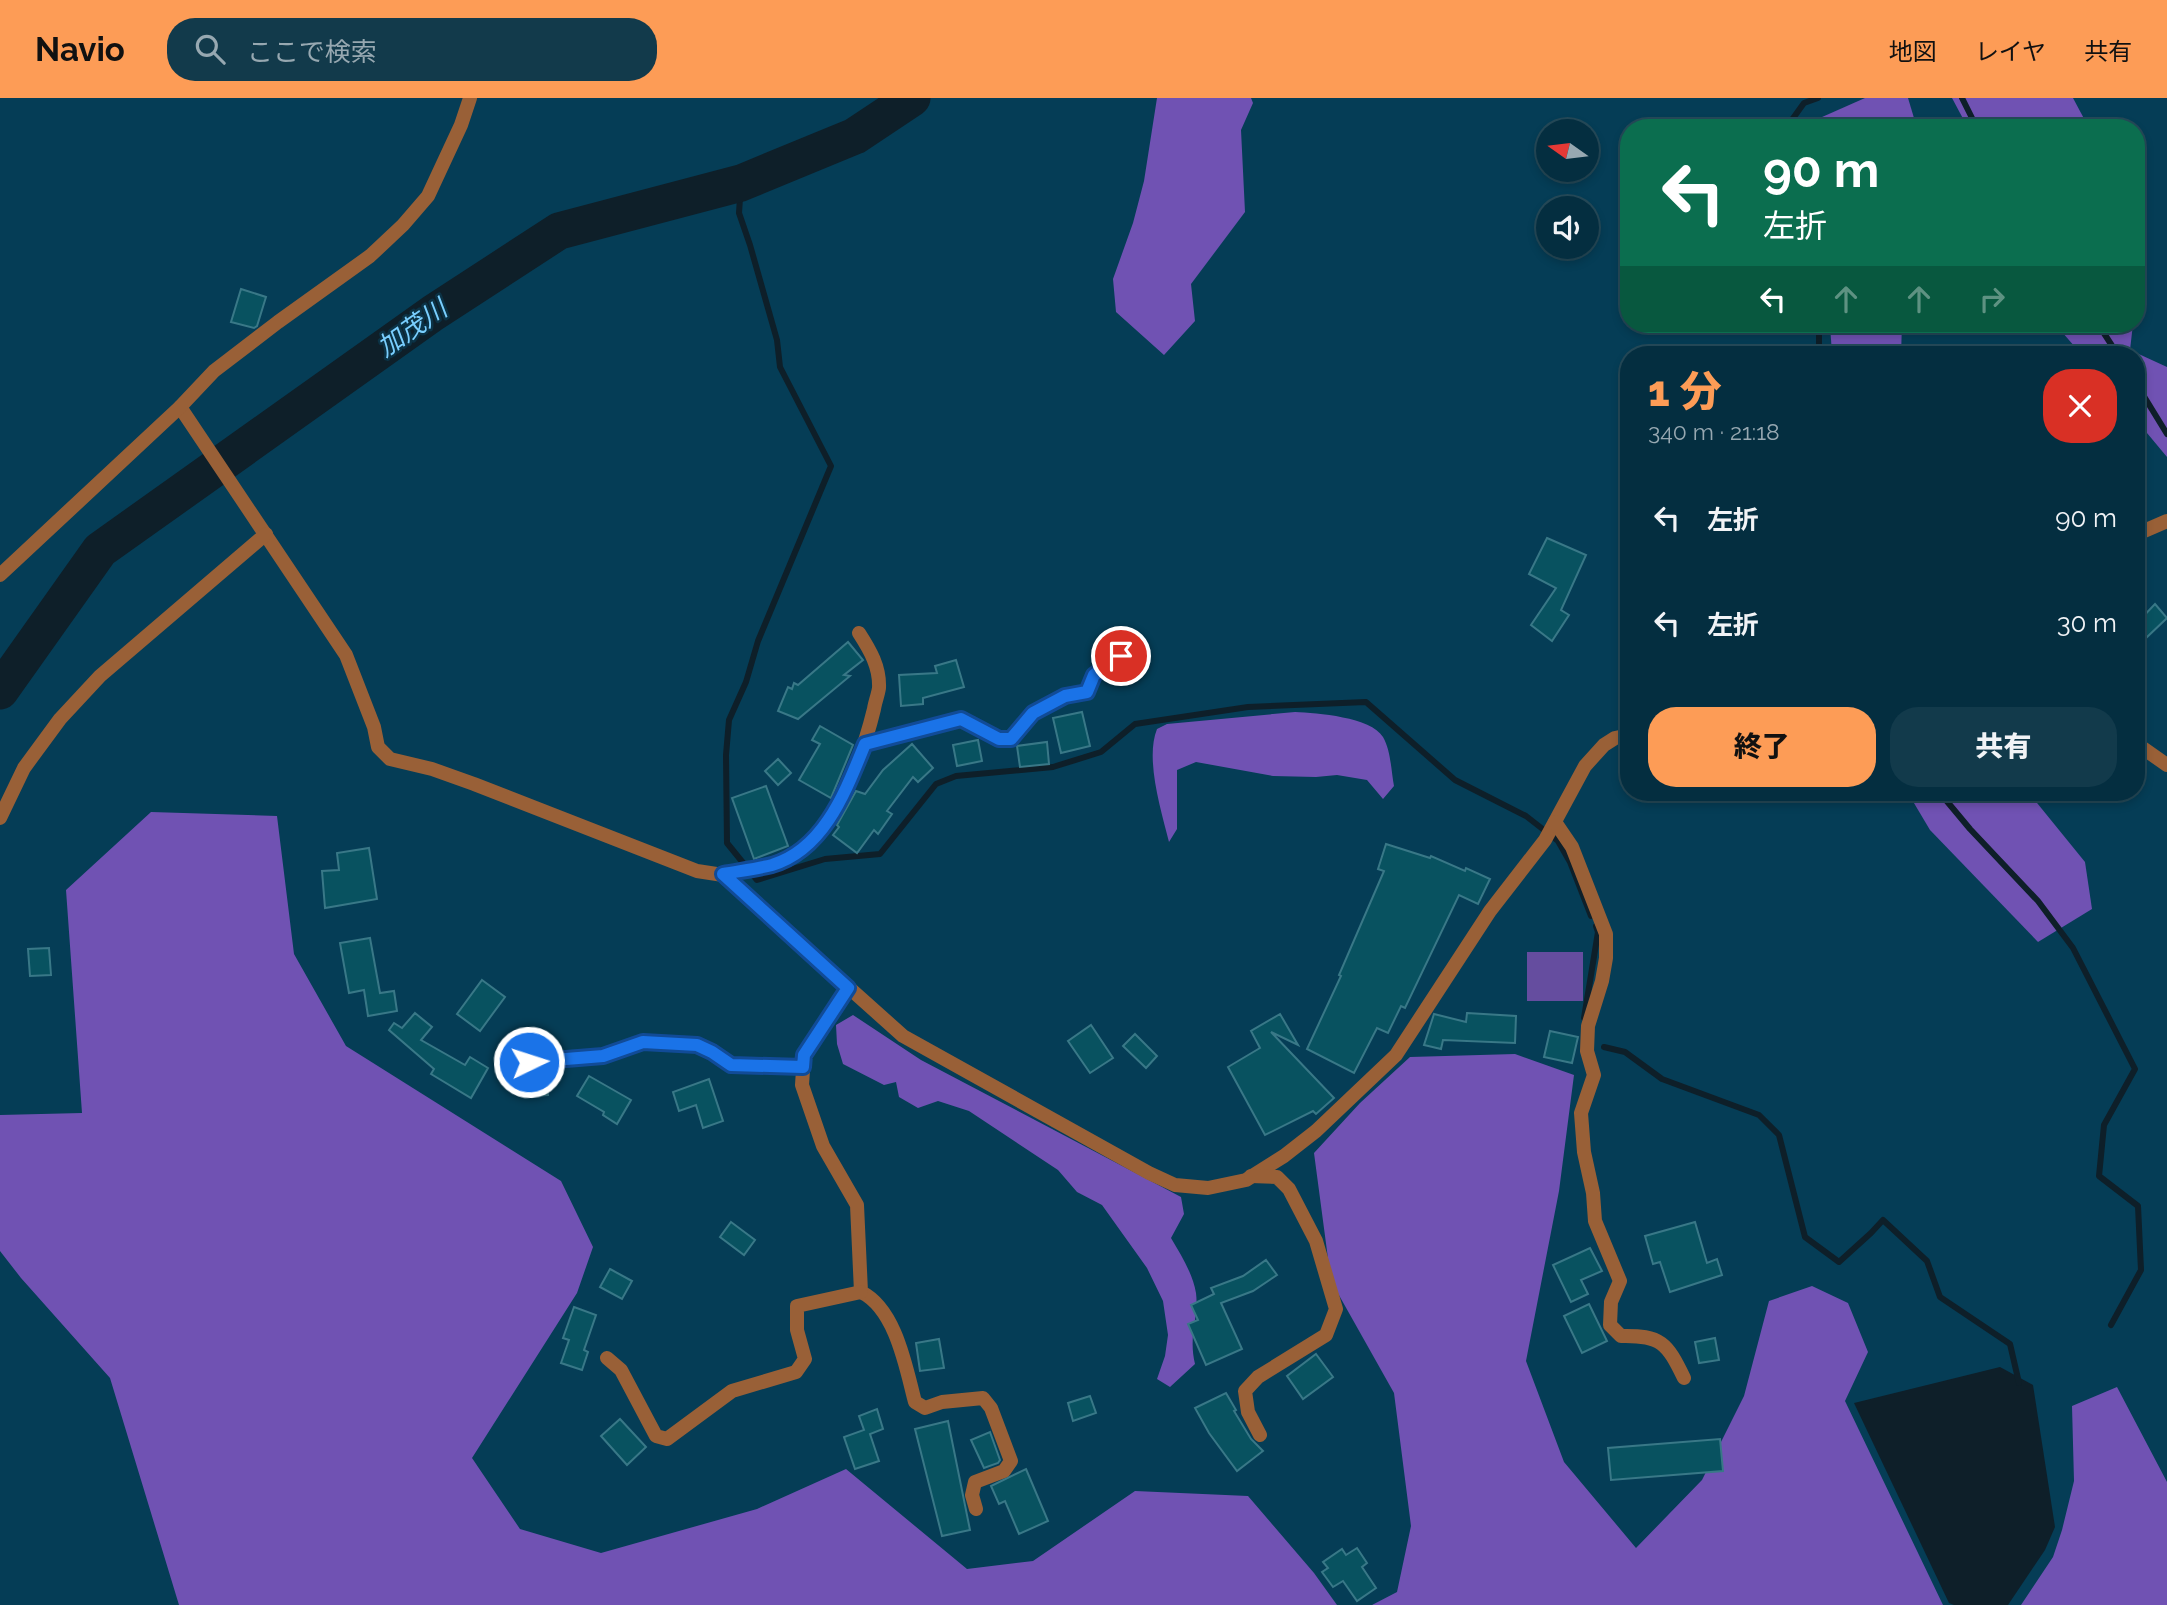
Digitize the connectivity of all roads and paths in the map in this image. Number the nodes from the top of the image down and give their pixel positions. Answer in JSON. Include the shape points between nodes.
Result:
{"nodes":[{"id":1,"x":470,"y":98,"type":"edge"},
{"id":2,"x":180,"y":407,"type":"junction"},
{"id":3,"x":2167,"y":521,"type":"edge"},
{"id":4,"x":2145,"y":531,"type":"edge"},
{"id":5,"x":266,"y":534,"type":"junction"},
{"id":6,"x":0,"y":575,"type":"edge"},
{"id":7,"x":859,"y":633,"type":"dead end"},
{"id":8,"x":1121,"y":656,"type":"dead end"},
{"id":9,"x":1620,"y":737,"type":"edge"},
{"id":10,"x":865,"y":744,"type":"junction"},
{"id":11,"x":2145,"y":750,"type":"edge"},
{"id":12,"x":2167,"y":765,"type":"edge"},
{"id":13,"x":0,"y":818,"type":"edge"},
{"id":14,"x":1550,"y":830,"type":"junction"},
{"id":15,"x":723,"y":874,"type":"junction"},
{"id":16,"x":848,"y":988,"type":"junction"},
{"id":17,"x":516,"y":1057,"type":"dead end"},
{"id":18,"x":803,"y":1067,"type":"junction"},
{"id":19,"x":1251,"y":1176,"type":"junction"},
{"id":20,"x":861,"y":1292,"type":"junction"},
{"id":21,"x":607,"y":1358,"type":"dead end"},
{"id":22,"x":1684,"y":1378,"type":"dead end"},
{"id":23,"x":1260,"y":1435,"type":"dead end"},
{"id":24,"x":976,"y":1509,"type":"dead end"}],
"edges":[{"from":1,"to":2,"type":"street","via":[[428,196],[403,225],[370,256],[214,371]]},
{"from":2,"to":5,"type":"street"},
{"from":2,"to":6,"type":"street"},
{"from":3,"to":4,"type":"street"},
{"from":5,"to":13,"type":"street","via":[[100,676],[23,768]]},
{"from":5,"to":15,"type":"street","via":[[346,655],[378,747],[390,759],[474,784],[697,871]]},
{"from":7,"to":10,"type":"street","via":[[874,656],[879,688]]},
{"from":8,"to":10,"type":"street","via":[[1094,675],[1087,692],[1065,696],[1033,713],[1011,739],[999,739],[961,719]]},
{"from":9,"to":14,"type":"street","via":[[1604,745],[1585,766]]},
{"from":10,"to":15,"type":"street","via":[[845,793],[815,839],[774,864]]},
{"from":11,"to":12,"type":"street"},
{"from":14,"to":19,"type":"street","via":[[1490,911],[1396,1055],[1316,1131]]},
{"from":14,"to":22,"type":"street","via":[[1572,846],[1606,934],[1602,981],[1588,1027],[1587,1051],[1594,1075],[1581,1113],[1595,1221],[1620,1281],[1611,1302],[1609,1325],[1621,1336],[1647,1335],[1670,1349]]},
{"from":15,"to":16,"type":"street"},
{"from":16,"to":18,"type":"street","via":[[804,1055]]},
{"from":16,"to":19,"type":"street","via":[[903,1036],[1149,1173],[1175,1185],[1208,1188]]},
{"from":17,"to":18,"type":"street","via":[[529,1062],[603,1056],[643,1042],[697,1045],[731,1065]]},
{"from":18,"to":20,"type":"street","via":[[803,1085],[824,1146],[858,1205]]},
{"from":19,"to":23,"type":"street","via":[[1277,1177],[1289,1189],[1316,1241],[1336,1309],[1326,1335],[1258,1377],[1245,1391],[1248,1412]]},
{"from":20,"to":21,"type":"street","via":[[797,1306],[797,1330],[805,1359],[796,1372],[732,1391],[667,1439],[656,1436],[621,1370]]},
{"from":20,"to":24,"type":"street","via":[[870,1296],[892,1325],[915,1402],[925,1408],[983,1398],[991,1408],[1011,1461],[1004,1471],[975,1482]]}]}
